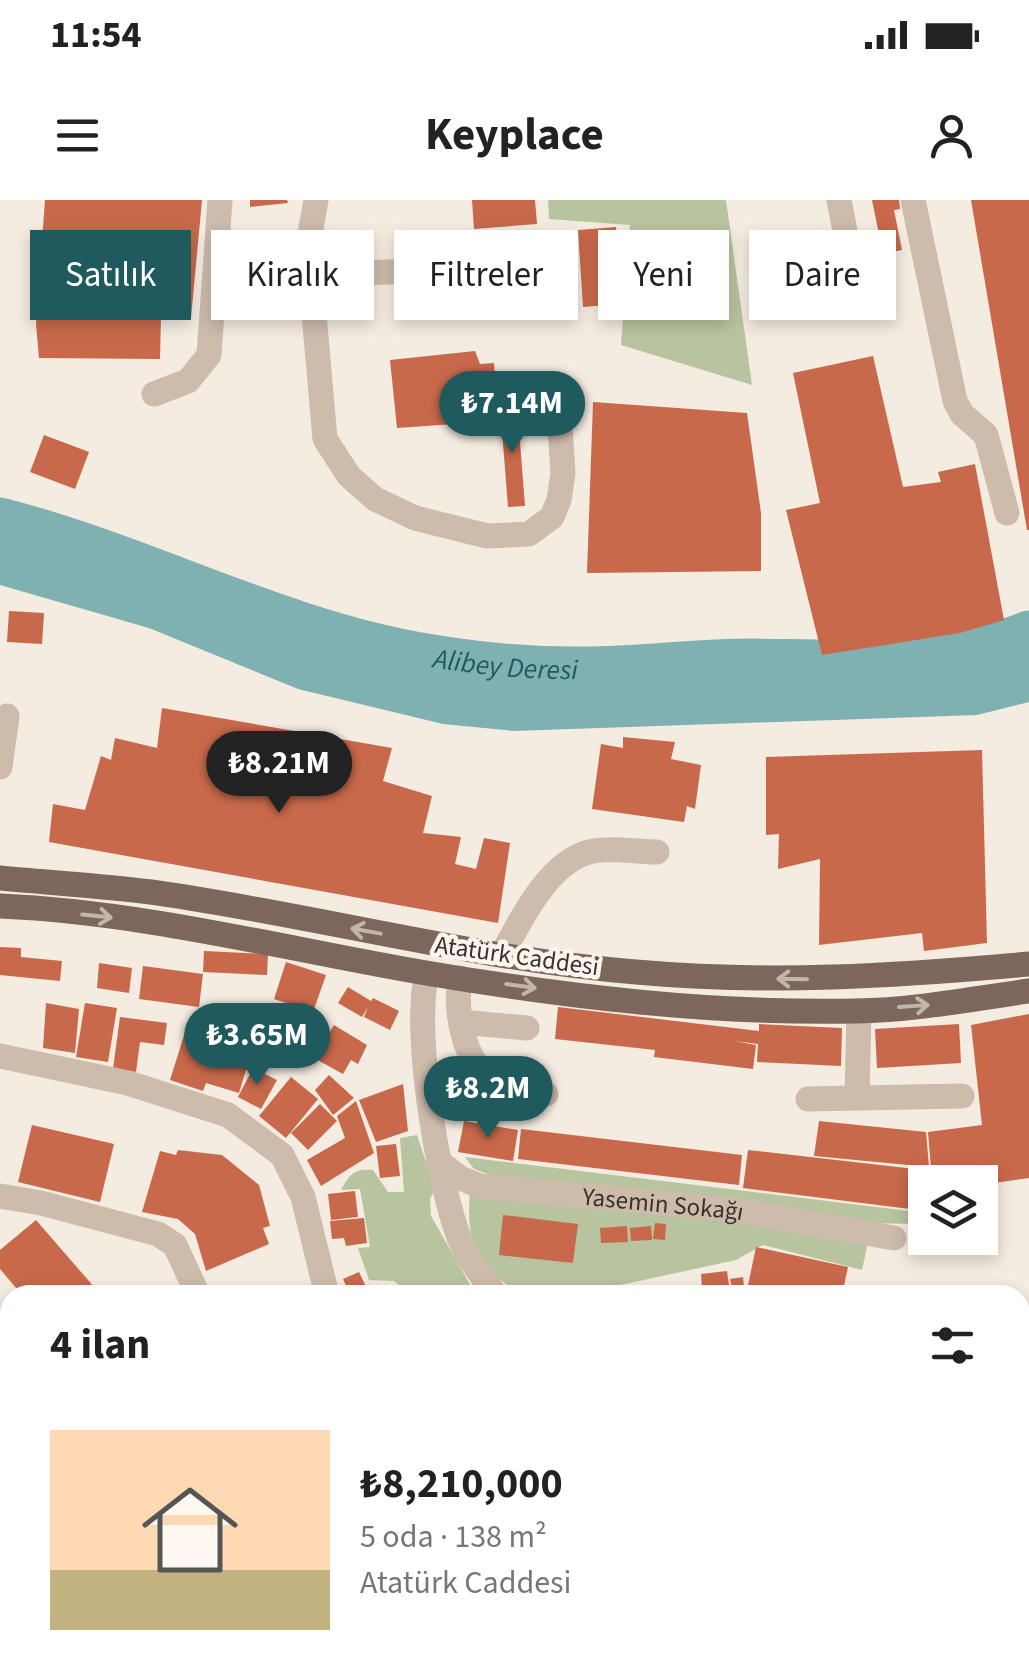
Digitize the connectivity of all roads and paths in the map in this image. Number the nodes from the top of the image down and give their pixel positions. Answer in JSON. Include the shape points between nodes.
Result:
{"nodes":[{"id":1,"x":220,"y":200,"type":"edge"},
{"id":2,"x":316,"y":200,"type":"edge"},
{"id":3,"x":839,"y":200,"type":"edge"},
{"id":4,"x":913,"y":200,"type":"edge"},
{"id":5,"x":311,"y":230,"type":"edge"},
{"id":6,"x":845,"y":230,"type":"edge"},
{"id":7,"x":315,"y":320,"type":"edge"},
{"id":8,"x":154,"y":394,"type":"dead end"},
{"id":9,"x":559,"y":412,"type":"dead end"},
{"id":10,"x":1007,"y":513,"type":"dead end"},
{"id":11,"x":7,"y":716,"type":"dead end"},
{"id":12,"x":0,"y":767,"type":"edge"},
{"id":13,"x":657,"y":852,"type":"dead end"},
{"id":14,"x":0,"y":878,"type":"edge"},
{"id":15,"x":0,"y":906,"type":"edge"},
{"id":16,"x":435,"y":944,"type":"junction"},
{"id":17,"x":502,"y":955,"type":"junction"},
{"id":18,"x":1029,"y":964,"type":"edge"},
{"id":19,"x":427,"y":973,"type":"junction"},
{"id":20,"x":460,"y":978,"type":"junction"},
{"id":21,"x":1029,"y":991,"type":"edge"},
{"id":22,"x":859,"y":1011,"type":"junction"},
{"id":23,"x":461,"y":1022,"type":"junction"},
{"id":24,"x":527,"y":1028,"type":"dead end"},
{"id":25,"x":0,"y":1056,"type":"edge"},
{"id":26,"x":546,"y":1094,"type":"dead end"},
{"id":27,"x":962,"y":1096,"type":"dead end"},
{"id":28,"x":857,"y":1098,"type":"junction"},
{"id":29,"x":808,"y":1099,"type":"dead end"},
{"id":30,"x":439,"y":1162,"type":"junction"},
{"id":31,"x":0,"y":1196,"type":"edge"},
{"id":32,"x":894,"y":1238,"type":"dead end"},
{"id":33,"x":194,"y":1285,"type":"edge"},
{"id":34,"x":324,"y":1285,"type":"edge"},
{"id":35,"x":490,"y":1285,"type":"edge"}],
"edges":[{"from":1,"to":8,"type":"street","via":[[209,355],[188,381]]},
{"from":2,"to":5,"type":"street"},
{"from":3,"to":6,"type":"street"},
{"from":4,"to":10,"type":"street","via":[[955,401],[986,435]]},
{"from":7,"to":9,"type":"street","via":[[325,439],[349,476],[375,499],[415,518],[488,536],[528,534],[552,517],[563,474]]},
{"from":11,"to":12,"type":"street"},
{"from":13,"to":17,"type":"street","via":[[592,851],[566,864],[527,906]]},
{"from":16,"to":14,"type":"main road","name":"Atatürk Caddesi","one_way":true,"via":[[158,894]]},
{"from":15,"to":19,"type":"main road","name":"Atatürk Caddesi","one_way":true,"via":[[161,923]]},
{"from":16,"to":17,"type":"main road","name":"Atatürk Caddesi"},
{"from":16,"to":19,"type":"main road"},
{"from":18,"to":17,"type":"main road","name":"Atatürk Caddesi","one_way":true,"via":[[803,980],[634,972]]},
{"from":19,"to":20,"type":"main road","name":"Atatürk Caddesi"},
{"from":19,"to":30,"type":"street","via":[[421,1014]]},
{"from":20,"to":22,"type":"main road","name":"Atatürk Caddesi","one_way":true,"via":[[718,1010]]},
{"from":20,"to":23,"type":"street"},
{"from":22,"to":21,"type":"main road","name":"Atatürk Caddesi","one_way":true},
{"from":22,"to":28,"type":"street"},
{"from":23,"to":24,"type":"street"},
{"from":23,"to":26,"type":"street","via":[[492,1081]]},
{"from":25,"to":34,"type":"street","via":[[128,1083],[228,1115],[282,1155],[303,1197]]},
{"from":27,"to":28,"type":"street"},
{"from":28,"to":29,"type":"street"},
{"from":30,"to":32,"type":"street","name":"Yasemin Sokağı","via":[[480,1186],[734,1210]]},
{"from":30,"to":35,"type":"street","via":[[459,1238]]},
{"from":31,"to":33,"type":"street","via":[[158,1234],[176,1245]]}]}
